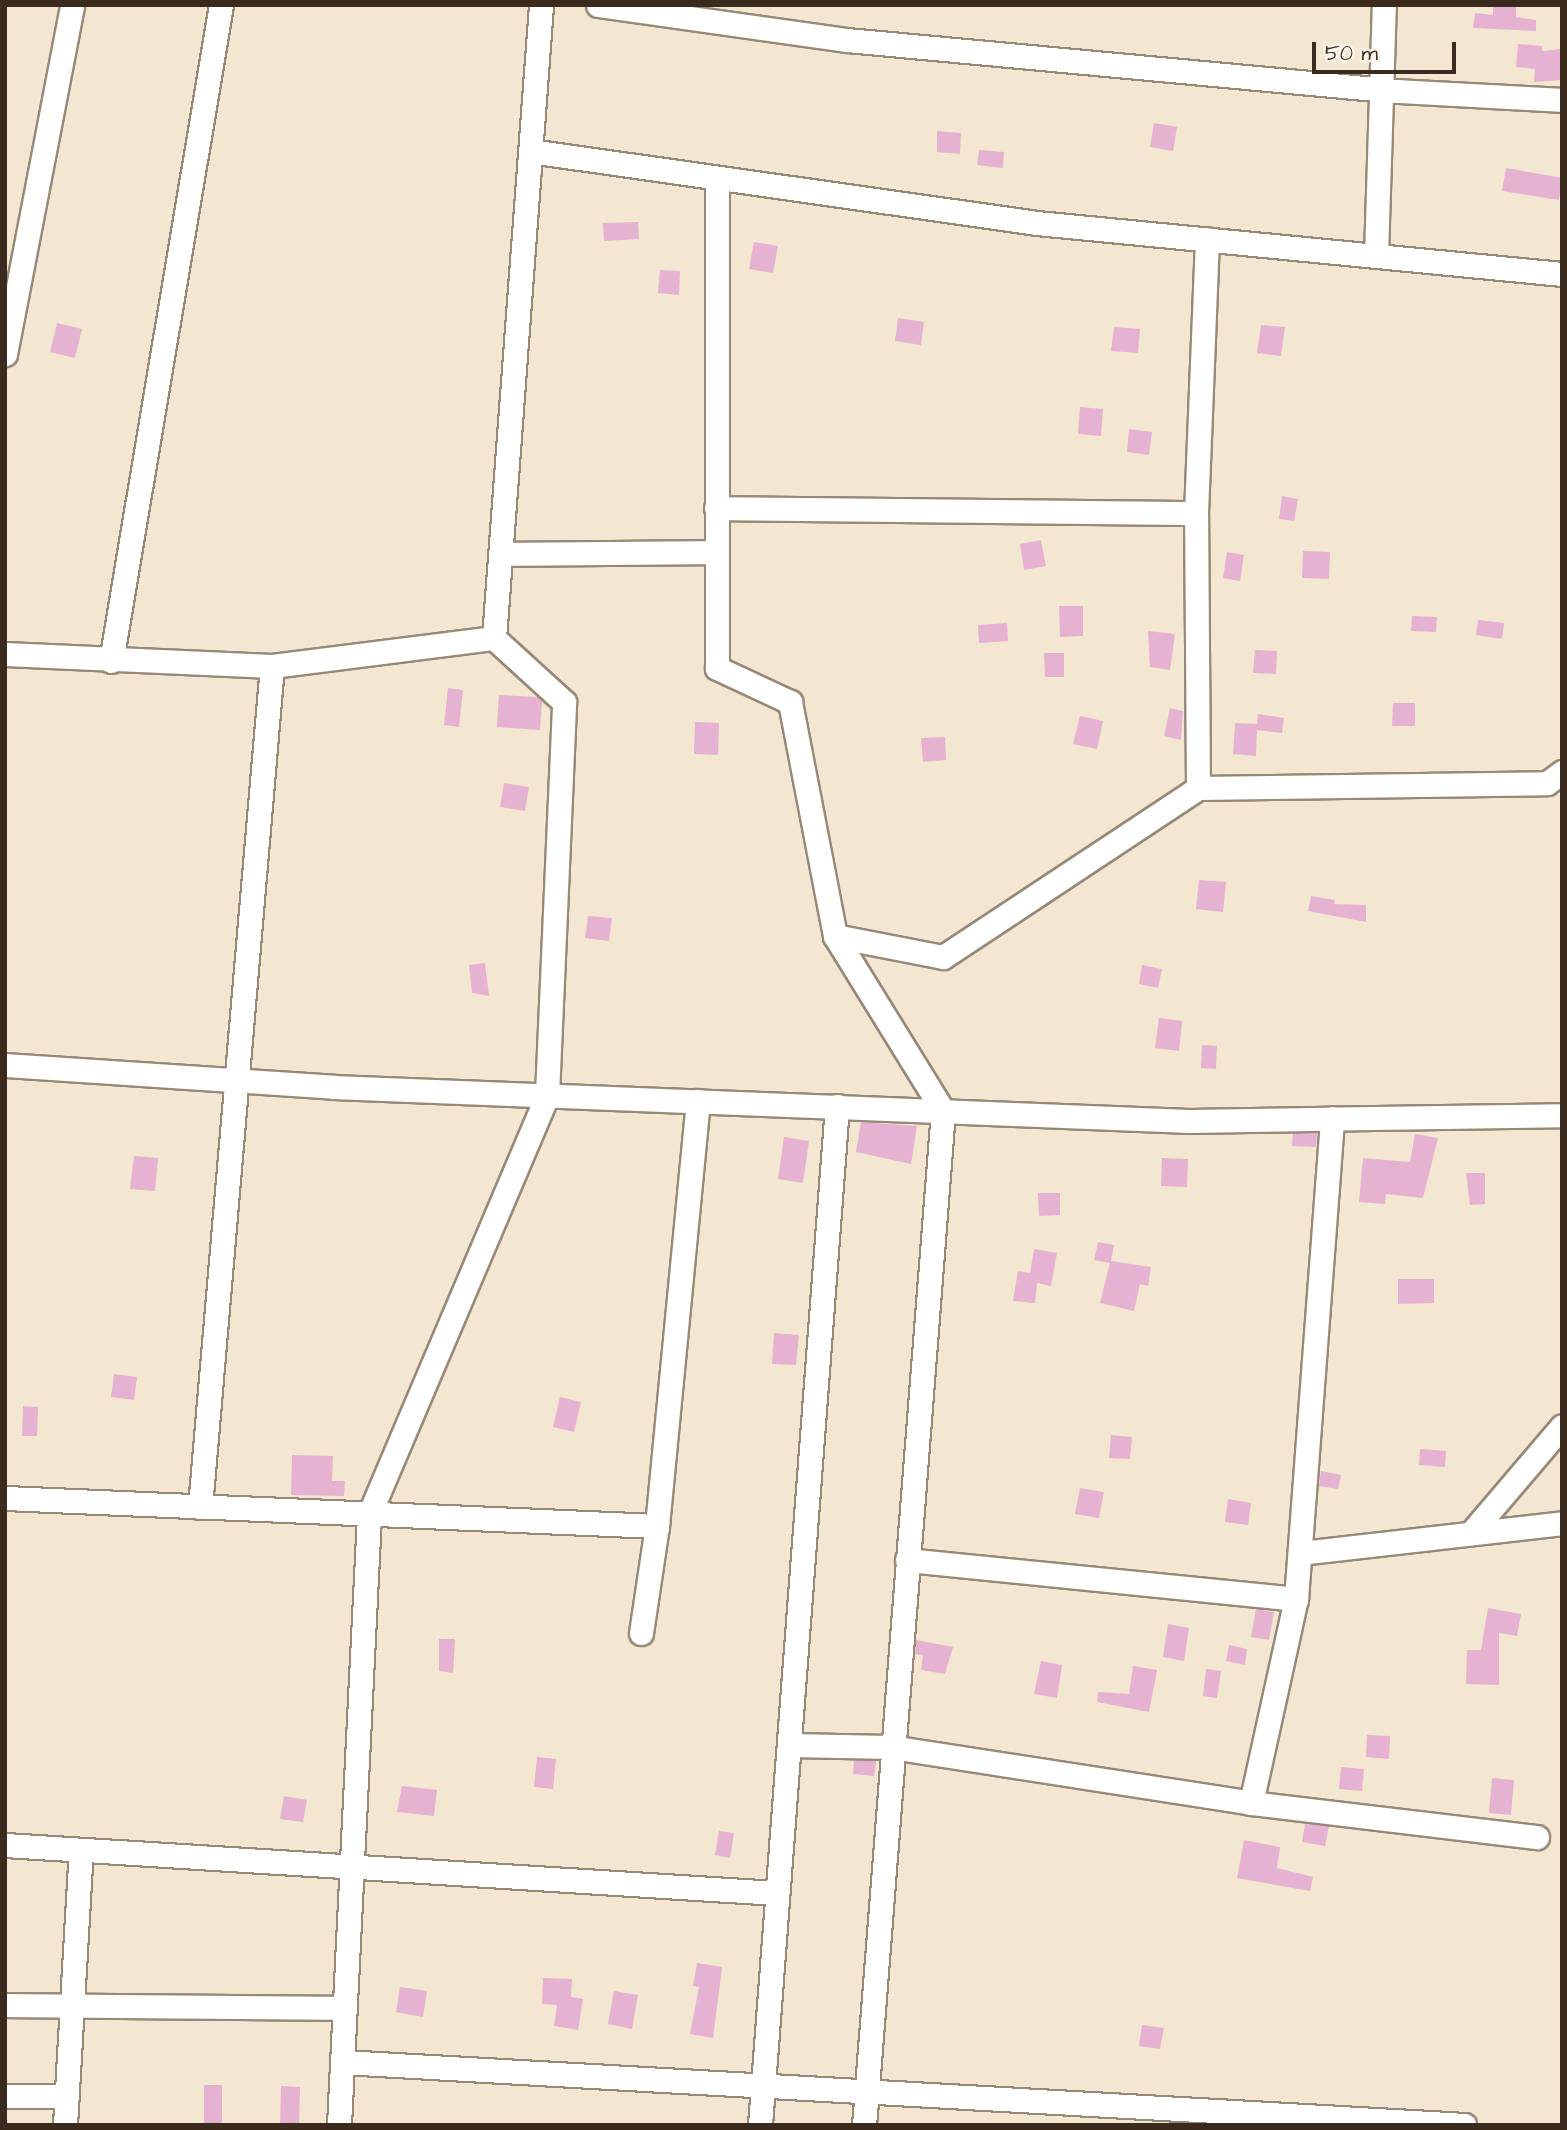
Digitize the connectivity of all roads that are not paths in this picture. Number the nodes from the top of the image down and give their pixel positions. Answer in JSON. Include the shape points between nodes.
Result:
{"nodes":[{"id":1,"x":72,"y":5,"type":"edge"},
{"id":2,"x":221,"y":5,"type":"edge"},
{"id":3,"x":541,"y":5,"type":"edge"},
{"id":4,"x":598,"y":5,"type":"edge"},
{"id":5,"x":1384,"y":5,"type":"edge"},
{"id":6,"x":673,"y":10,"type":"edge"},
{"id":7,"x":1382,"y":90,"type":"junction"},
{"id":8,"x":1562,"y":100,"type":"edge"},
{"id":9,"x":530,"y":151,"type":"junction"},
{"id":10,"x":717,"y":178,"type":"junction"},
{"id":11,"x":1207,"y":239,"type":"junction"},
{"id":12,"x":1376,"y":255,"type":"junction"},
{"id":13,"x":1562,"y":274,"type":"edge"},
{"id":14,"x":5,"y":354,"type":"edge"},
{"id":15,"x":716,"y":508,"type":"junction"},
{"id":16,"x":1196,"y":513,"type":"junction"},
{"id":17,"x":716,"y":552,"type":"junction"},
{"id":18,"x":500,"y":554,"type":"junction"},
{"id":19,"x":494,"y":638,"type":"junction"},
{"id":20,"x":5,"y":654,"type":"edge"},
{"id":21,"x":111,"y":661,"type":"junction"},
{"id":22,"x":272,"y":666,"type":"junction"},
{"id":23,"x":1562,"y":772,"type":"edge"},
{"id":24,"x":1198,"y":788,"type":"junction"},
{"id":25,"x":835,"y":936,"type":"junction"},
{"id":26,"x":5,"y":1065,"type":"edge"},
{"id":27,"x":237,"y":1080,"type":"junction"},
{"id":28,"x":547,"y":1095,"type":"junction"},
{"id":29,"x":698,"y":1101,"type":"junction"},
{"id":30,"x":837,"y":1107,"type":"junction"},
{"id":31,"x":943,"y":1111,"type":"junction"},
{"id":32,"x":1562,"y":1115,"type":"edge"},
{"id":33,"x":1332,"y":1118,"type":"junction"},
{"id":34,"x":1562,"y":1426,"type":"edge"},
{"id":35,"x":5,"y":1498,"type":"edge"},
{"id":36,"x":200,"y":1507,"type":"junction"},
{"id":37,"x":369,"y":1515,"type":"junction"},
{"id":38,"x":1562,"y":1523,"type":"edge"},
{"id":39,"x":657,"y":1526,"type":"junction"},
{"id":40,"x":1471,"y":1533,"type":"junction"},
{"id":41,"x":1300,"y":1553,"type":"junction"},
{"id":42,"x":906,"y":1560,"type":"junction"},
{"id":43,"x":1296,"y":1599,"type":"junction"},
{"id":44,"x":641,"y":1633,"type":"dead end"},
{"id":45,"x":789,"y":1745,"type":"junction"},
{"id":46,"x":891,"y":1747,"type":"junction"},
{"id":47,"x":1251,"y":1803,"type":"junction"},
{"id":48,"x":1537,"y":1837,"type":"dead end"},
{"id":49,"x":5,"y":1845,"type":"edge"},
{"id":50,"x":81,"y":1850,"type":"junction"},
{"id":51,"x":351,"y":1867,"type":"junction"},
{"id":52,"x":777,"y":1894,"type":"junction"},
{"id":53,"x":5,"y":2006,"type":"edge"},
{"id":54,"x":72,"y":2006,"type":"junction"},
{"id":55,"x":344,"y":2008,"type":"junction"},
{"id":56,"x":342,"y":2062,"type":"junction"},
{"id":57,"x":763,"y":2086,"type":"junction"},
{"id":58,"x":866,"y":2092,"type":"junction"},
{"id":59,"x":5,"y":2096,"type":"edge"},
{"id":60,"x":67,"y":2096,"type":"junction"},
{"id":61,"x":65,"y":2125,"type":"edge"},
{"id":62,"x":339,"y":2125,"type":"edge"},
{"id":63,"x":760,"y":2125,"type":"edge"},
{"id":64,"x":864,"y":2125,"type":"edge"},
{"id":65,"x":1464,"y":2125,"type":"edge"}],
"edges":[{"from":1,"to":14,"type":"street"},
{"from":2,"to":21,"type":"street"},
{"from":3,"to":9,"type":"street"},
{"from":4,"to":6,"type":"street"},
{"from":5,"to":7,"type":"street"},
{"from":6,"to":7,"type":"street","via":[[847,40]]},
{"from":7,"to":8,"type":"street"},
{"from":7,"to":12,"type":"street"},
{"from":9,"to":10,"type":"street"},
{"from":9,"to":18,"type":"street"},
{"from":10,"to":11,"type":"street","via":[[1037,223]]},
{"from":10,"to":15,"type":"street"},
{"from":11,"to":12,"type":"street"},
{"from":11,"to":16,"type":"street"},
{"from":12,"to":13,"type":"street"},
{"from":15,"to":16,"type":"street"},
{"from":15,"to":17,"type":"street"},
{"from":16,"to":24,"type":"street"},
{"from":17,"to":18,"type":"street"},
{"from":17,"to":25,"type":"street","via":[[717,668],[790,702]]},
{"from":18,"to":19,"type":"street"},
{"from":19,"to":22,"type":"street"},
{"from":19,"to":28,"type":"street","via":[[564,702]]},
{"from":20,"to":21,"type":"street"},
{"from":21,"to":22,"type":"street"},
{"from":22,"to":27,"type":"street"},
{"from":23,"to":24,"type":"street","via":[[1547,782]]},
{"from":24,"to":25,"type":"street","via":[[943,957]]},
{"from":25,"to":31,"type":"street"},
{"from":26,"to":27,"type":"street"},
{"from":27,"to":28,"type":"street"},
{"from":27,"to":36,"type":"street"},
{"from":28,"to":29,"type":"street"},
{"from":28,"to":37,"type":"street"},
{"from":29,"to":30,"type":"street"},
{"from":29,"to":39,"type":"street"},
{"from":30,"to":31,"type":"street"},
{"from":30,"to":45,"type":"street"},
{"from":31,"to":33,"type":"street","via":[[1189,1121]]},
{"from":31,"to":42,"type":"street"},
{"from":32,"to":33,"type":"street"},
{"from":33,"to":41,"type":"street"},
{"from":34,"to":40,"type":"street"},
{"from":35,"to":36,"type":"street"},
{"from":36,"to":37,"type":"street"},
{"from":37,"to":39,"type":"street"},
{"from":37,"to":51,"type":"street"},
{"from":38,"to":40,"type":"street"},
{"from":39,"to":44,"type":"street"},
{"from":40,"to":41,"type":"street"},
{"from":41,"to":43,"type":"street"},
{"from":42,"to":43,"type":"street"},
{"from":42,"to":46,"type":"street"},
{"from":43,"to":47,"type":"street"},
{"from":45,"to":46,"type":"street"},
{"from":45,"to":52,"type":"street"},
{"from":46,"to":47,"type":"street"},
{"from":46,"to":58,"type":"street"},
{"from":47,"to":48,"type":"street"},
{"from":49,"to":50,"type":"street"},
{"from":50,"to":51,"type":"street"},
{"from":50,"to":54,"type":"street"},
{"from":51,"to":52,"type":"street"},
{"from":51,"to":55,"type":"street"},
{"from":52,"to":57,"type":"street"},
{"from":53,"to":54,"type":"street"},
{"from":54,"to":55,"type":"street"},
{"from":54,"to":60,"type":"street"},
{"from":55,"to":56,"type":"street"},
{"from":56,"to":57,"type":"street"},
{"from":56,"to":62,"type":"street"},
{"from":57,"to":58,"type":"street"},
{"from":57,"to":63,"type":"street"},
{"from":58,"to":64,"type":"street"},
{"from":58,"to":65,"type":"street"},
{"from":59,"to":60,"type":"street"},
{"from":60,"to":61,"type":"street"}]}
